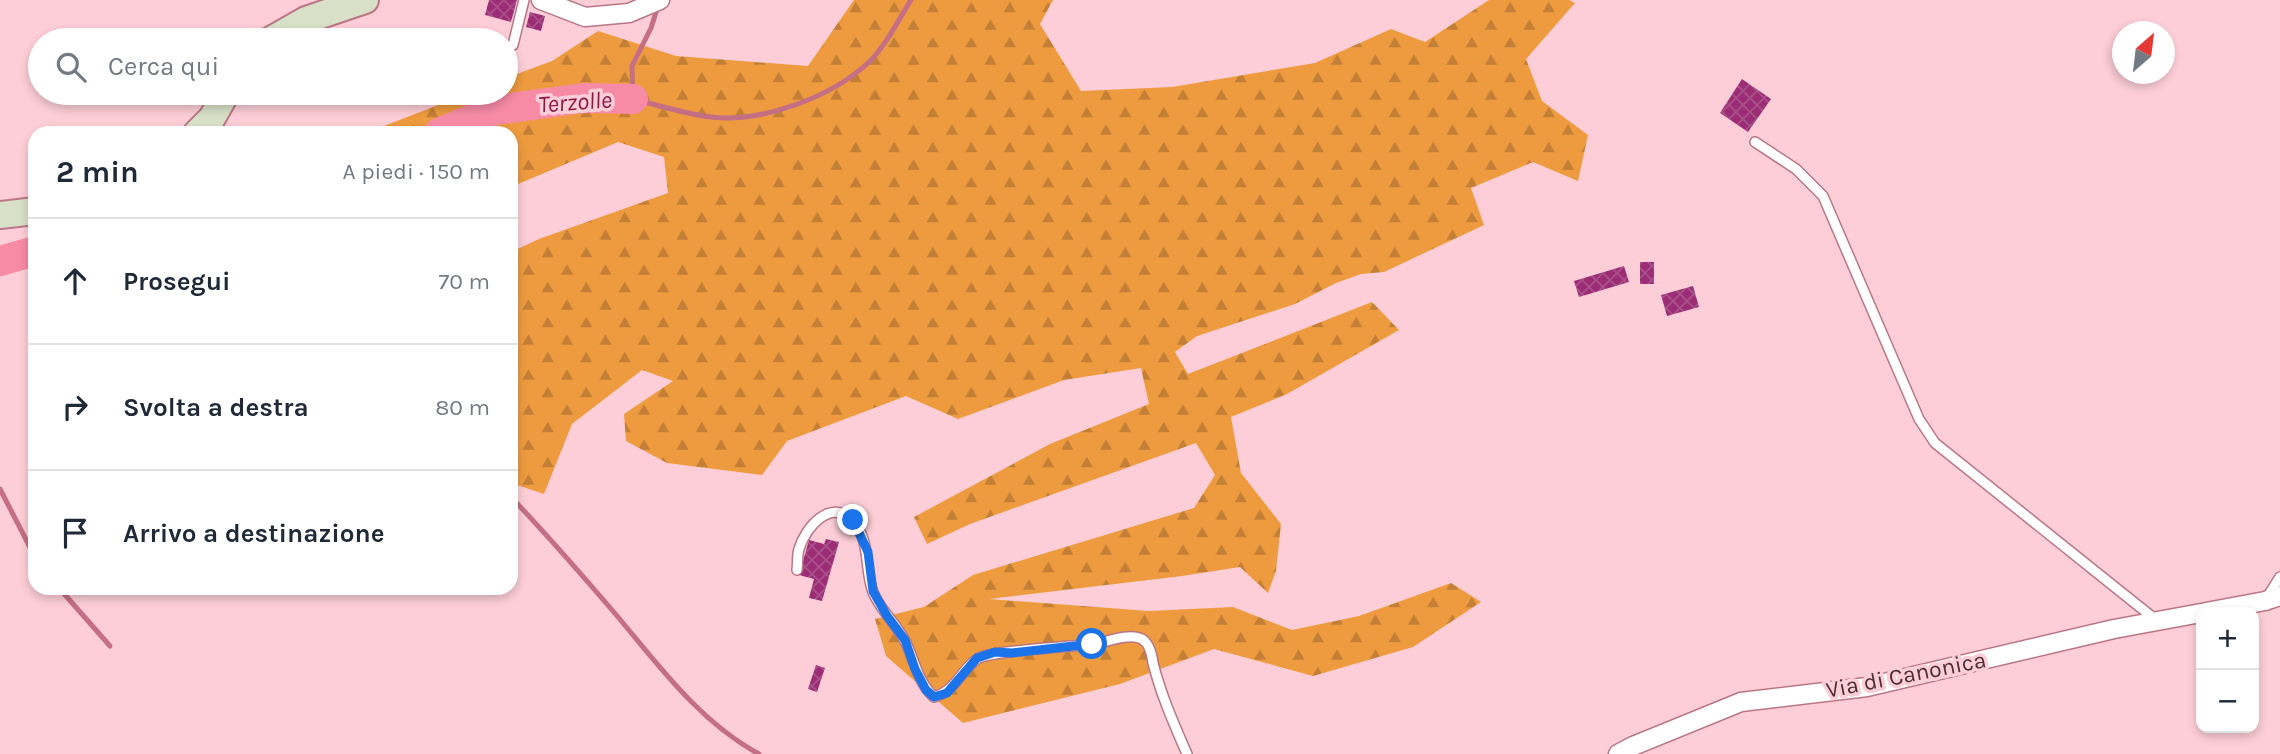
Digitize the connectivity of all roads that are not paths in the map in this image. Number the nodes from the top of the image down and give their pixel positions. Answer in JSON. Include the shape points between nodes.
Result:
{"nodes":[{"id":1,"x":365,"y":0,"type":"edge"},
{"id":2,"x":524,"y":0,"type":"edge"},
{"id":3,"x":541,"y":0,"type":"edge"},
{"id":4,"x":660,"y":0,"type":"edge"},
{"id":5,"x":292,"y":28,"type":"edge"},
{"id":6,"x":517,"y":28,"type":"edge"},
{"id":7,"x":219,"y":105,"type":"edge"},
{"id":8,"x":204,"y":126,"type":"edge"},
{"id":9,"x":1755,"y":142,"type":"dead end"},
{"id":10,"x":28,"y":212,"type":"edge"},
{"id":11,"x":0,"y":215,"type":"edge"},
{"id":12,"x":797,"y":570,"type":"dead end"},
{"id":13,"x":2280,"y":577,"type":"edge"},
{"id":14,"x":2272,"y":599,"type":"edge"},
{"id":15,"x":2233,"y":607,"type":"edge"},
{"id":16,"x":2196,"y":614,"type":"edge"},
{"id":17,"x":2157,"y":621,"type":"junction"},
{"id":18,"x":1187,"y":754,"type":"edge"},
{"id":19,"x":1618,"y":754,"type":"edge"}],
"edges":[{"from":1,"to":5,"type":"street"},
{"from":2,"to":6,"type":"lane"},
{"from":3,"to":4,"type":"street","via":[[584,17],[629,13]]},
{"from":7,"to":8,"type":"street"},
{"from":9,"to":17,"type":"lane","via":[[1797,169],[1823,196],[1919,419],[1935,443]]},
{"from":10,"to":11,"type":"street"},
{"from":12,"to":18,"type":"lane","via":[[798,550],[810,526],[832,511],[853,520],[868,552],[873,591],[934,697],[947,693],[977,658],[995,652],[1142,639],[1149,647],[1157,682]]},
{"from":13,"to":14,"type":"lane"},
{"from":14,"to":15,"type":"street","name":"Via di Canonica"},
{"from":16,"to":17,"type":"street","name":"Via di Canonica"},
{"from":17,"to":19,"type":"street","name":"Via di Canonica","via":[[1867,687],[1741,702]]}]}
